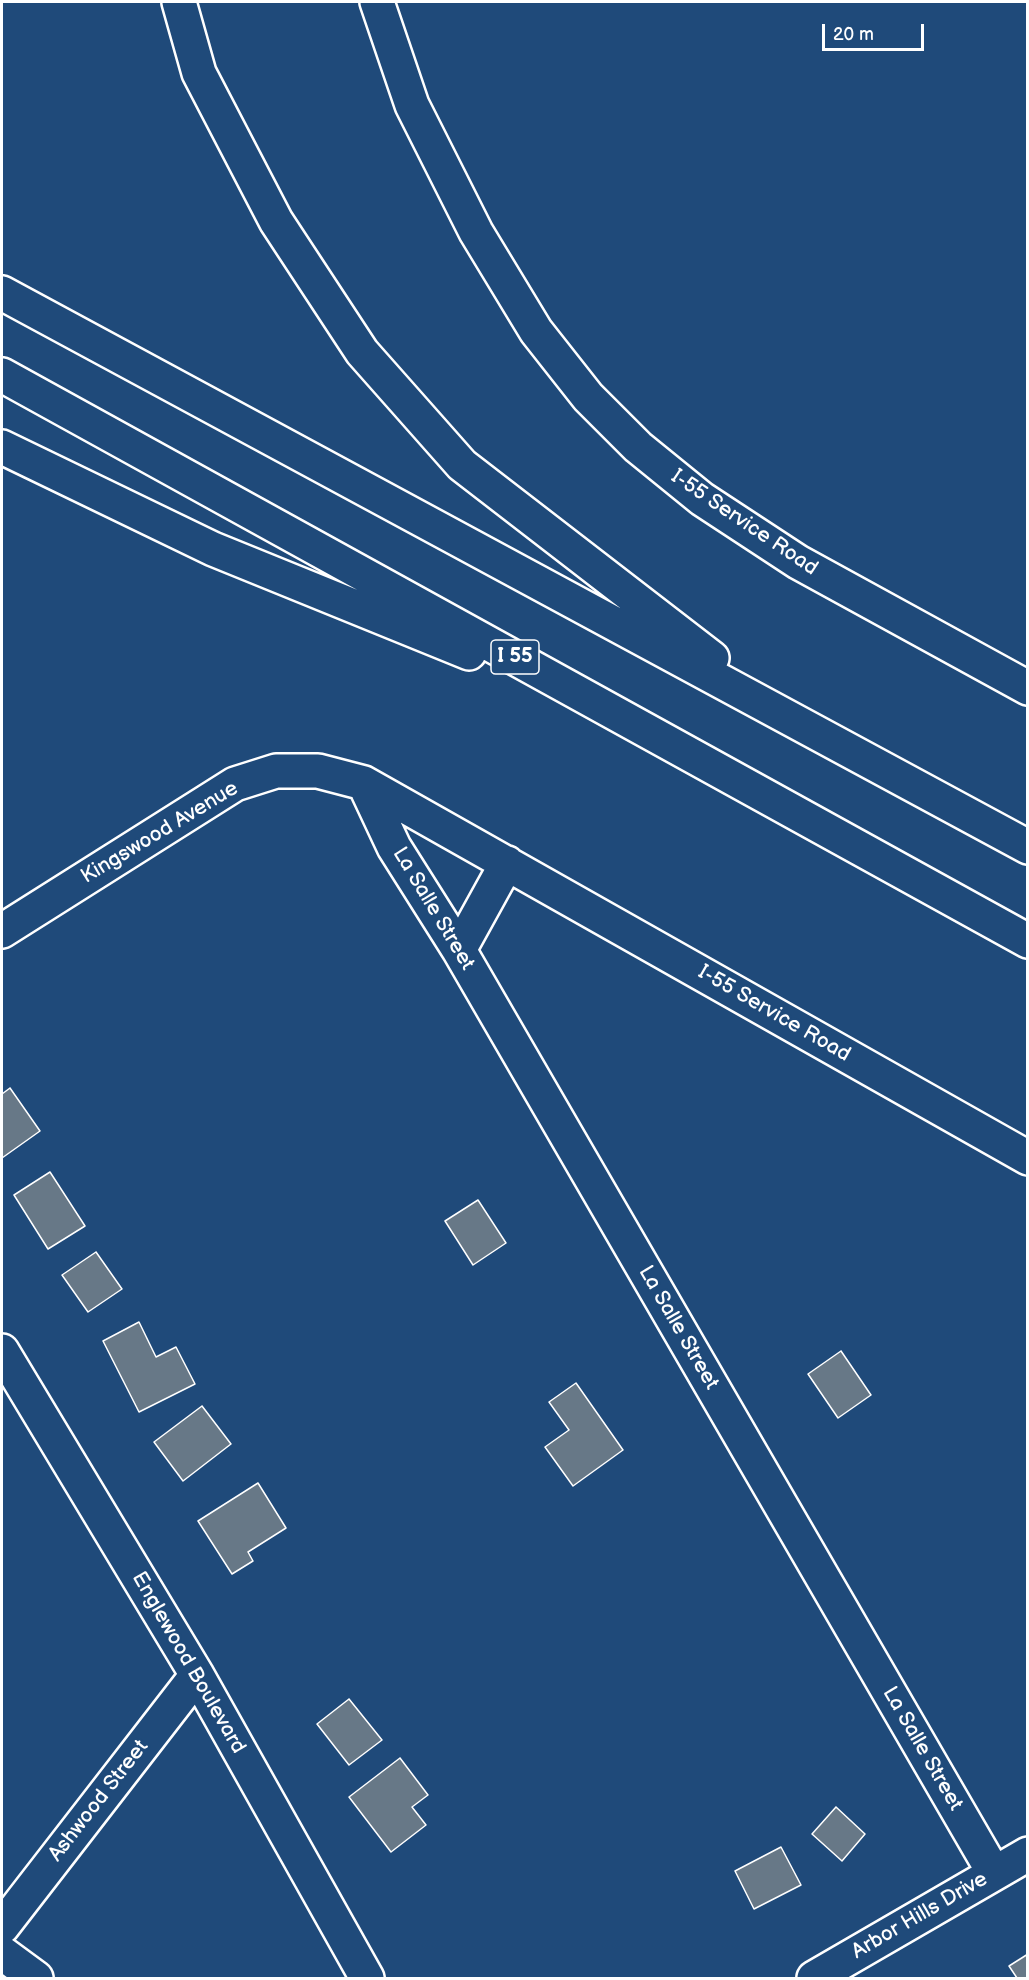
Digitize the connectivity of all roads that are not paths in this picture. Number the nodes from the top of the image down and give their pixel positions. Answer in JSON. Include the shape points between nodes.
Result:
{"nodes":[{"id":1,"x":179,"y":2,"type":"edge"},
{"id":2,"x":377,"y":2,"type":"edge"},
{"id":3,"x":2,"y":293,"type":"edge"},
{"id":4,"x":2,"y":375,"type":"edge"},
{"id":5,"x":2,"y":447,"type":"edge"},
{"id":6,"x":1028,"y":688,"type":"edge"},
{"id":7,"x":612,"y":711,"type":"junction"},
{"id":8,"x":790,"y":718,"type":"junction"},
{"id":9,"x":364,"y":783,"type":"junction"},
{"id":10,"x":1028,"y":847,"type":"edge"},
{"id":11,"x":507,"y":863,"type":"junction"},
{"id":12,"x":2,"y":931,"type":"edge"},
{"id":13,"x":1028,"y":941,"type":"edge"},
{"id":14,"x":459,"y":950,"type":"junction"},
{"id":15,"x":1028,"y":1158,"type":"edge"},
{"id":16,"x":2,"y":1351,"type":"edge"},
{"id":17,"x":197,"y":1675,"type":"junction"},
{"id":18,"x":1028,"y":1854,"type":"edge"},
{"id":19,"x":994,"y":1873,"type":"junction"},
{"id":20,"x":2,"y":1927,"type":"edge"},
{"id":21,"x":2,"y":1953,"type":"edge"},
{"id":22,"x":36,"y":1978,"type":"edge"},
{"id":23,"x":367,"y":1978,"type":"edge"},
{"id":24,"x":814,"y":1978,"type":"edge"}],
"edges":[{"from":1,"to":8,"type":"main road","via":[[199,73],[276,221],[363,352],[462,465]]},
{"from":2,"to":6,"type":"main road","name":"I-55 Service Road","via":[[412,105],[476,232],[536,331],[588,397],[638,447],[702,500],[798,562]]},
{"from":3,"to":8,"type":"main road"},
{"from":4,"to":7,"type":"main road","number":"I 55"},
{"from":5,"to":7,"type":"main road","via":[[213,549]]},
{"from":7,"to":13,"type":"main road","number":"I 55"},
{"from":8,"to":10,"type":"main road"},
{"from":9,"to":11,"type":"main road","name":"I-55 Service Road"},
{"from":9,"to":12,"type":"main road","name":"Kingswood Avenue","via":[[318,771],[276,771],[235,784]]},
{"from":9,"to":14,"type":"main road","name":"La Salle Street","via":[[394,847]]},
{"from":11,"to":14,"type":"main road"},
{"from":11,"to":15,"type":"main road","name":"I-55 Service Road"},
{"from":14,"to":19,"type":"main road","name":"La Salle Street"},
{"from":16,"to":17,"type":"main road","name":"Englewood Boulevard"},
{"from":17,"to":20,"type":"main road","name":"Ashwood Street"},
{"from":17,"to":23,"type":"main road","name":"Englewood Boulevard"},
{"from":18,"to":19,"type":"main road","name":"Arbor Hills Drive"},
{"from":19,"to":24,"type":"main road","name":"Arbor Hills Drive"},
{"from":21,"to":22,"type":"main road"}]}
